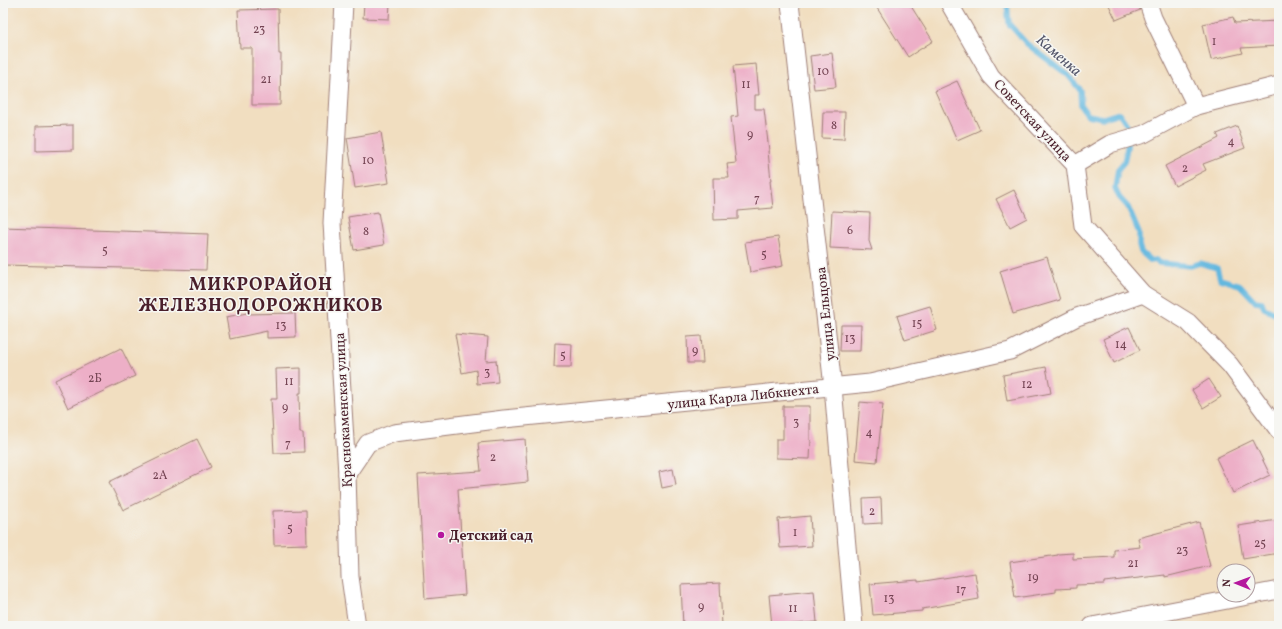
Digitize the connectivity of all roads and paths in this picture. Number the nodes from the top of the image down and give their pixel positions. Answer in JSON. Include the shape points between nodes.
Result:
{"nodes":[{"id":1,"x":344,"y":3,"type":"edge"},
{"id":2,"x":790,"y":3,"type":"edge"},
{"id":3,"x":948,"y":3,"type":"edge"},
{"id":4,"x":1148,"y":3,"type":"edge"},
{"id":5,"x":1279,"y":85,"type":"edge"},
{"id":6,"x":1196,"y":106,"type":"junction"},
{"id":7,"x":1075,"y":165,"type":"junction"},
{"id":8,"x":1143,"y":294,"type":"junction"},
{"id":9,"x":833,"y":387,"type":"junction"},
{"id":10,"x":1279,"y":431,"type":"edge"},
{"id":11,"x":347,"y":474,"type":"junction"},
{"id":12,"x":1279,"y":590,"type":"edge"},
{"id":13,"x":357,"y":626,"type":"edge"},
{"id":14,"x":854,"y":626,"type":"edge"},
{"id":15,"x":1092,"y":626,"type":"edge"}],
"edges":[{"from":1,"to":11,"type":"street","name":"Краснокаменская улица","via":[[332,223]]},
{"from":2,"to":9,"type":"street","name":"улица Ельцова"},
{"from":3,"to":7,"type":"street","name":"Советская улица","via":[[991,76]]},
{"from":4,"to":6,"type":"street"},
{"from":5,"to":6,"type":"street"},
{"from":6,"to":7,"type":"street","via":[[1144,134],[1110,144]]},
{"from":7,"to":8,"type":"street","name":"Советская улица","via":[[1083,226]]},
{"from":8,"to":9,"type":"street","name":"улица Карла Либкнехта","via":[[1077,317],[1010,351],[870,383]]},
{"from":8,"to":10,"type":"street","name":"Советская улица","via":[[1188,322],[1230,365]]},
{"from":9,"to":11,"type":"street","name":"улица Карла Либкнехта","via":[[504,419],[394,433],[368,443]]},
{"from":9,"to":14,"type":"street","name":"улица Ельцова"},
{"from":11,"to":13,"type":"street","name":"Краснокаменская улица","via":[[350,577]]},
{"from":12,"to":15,"type":"street"}]}
